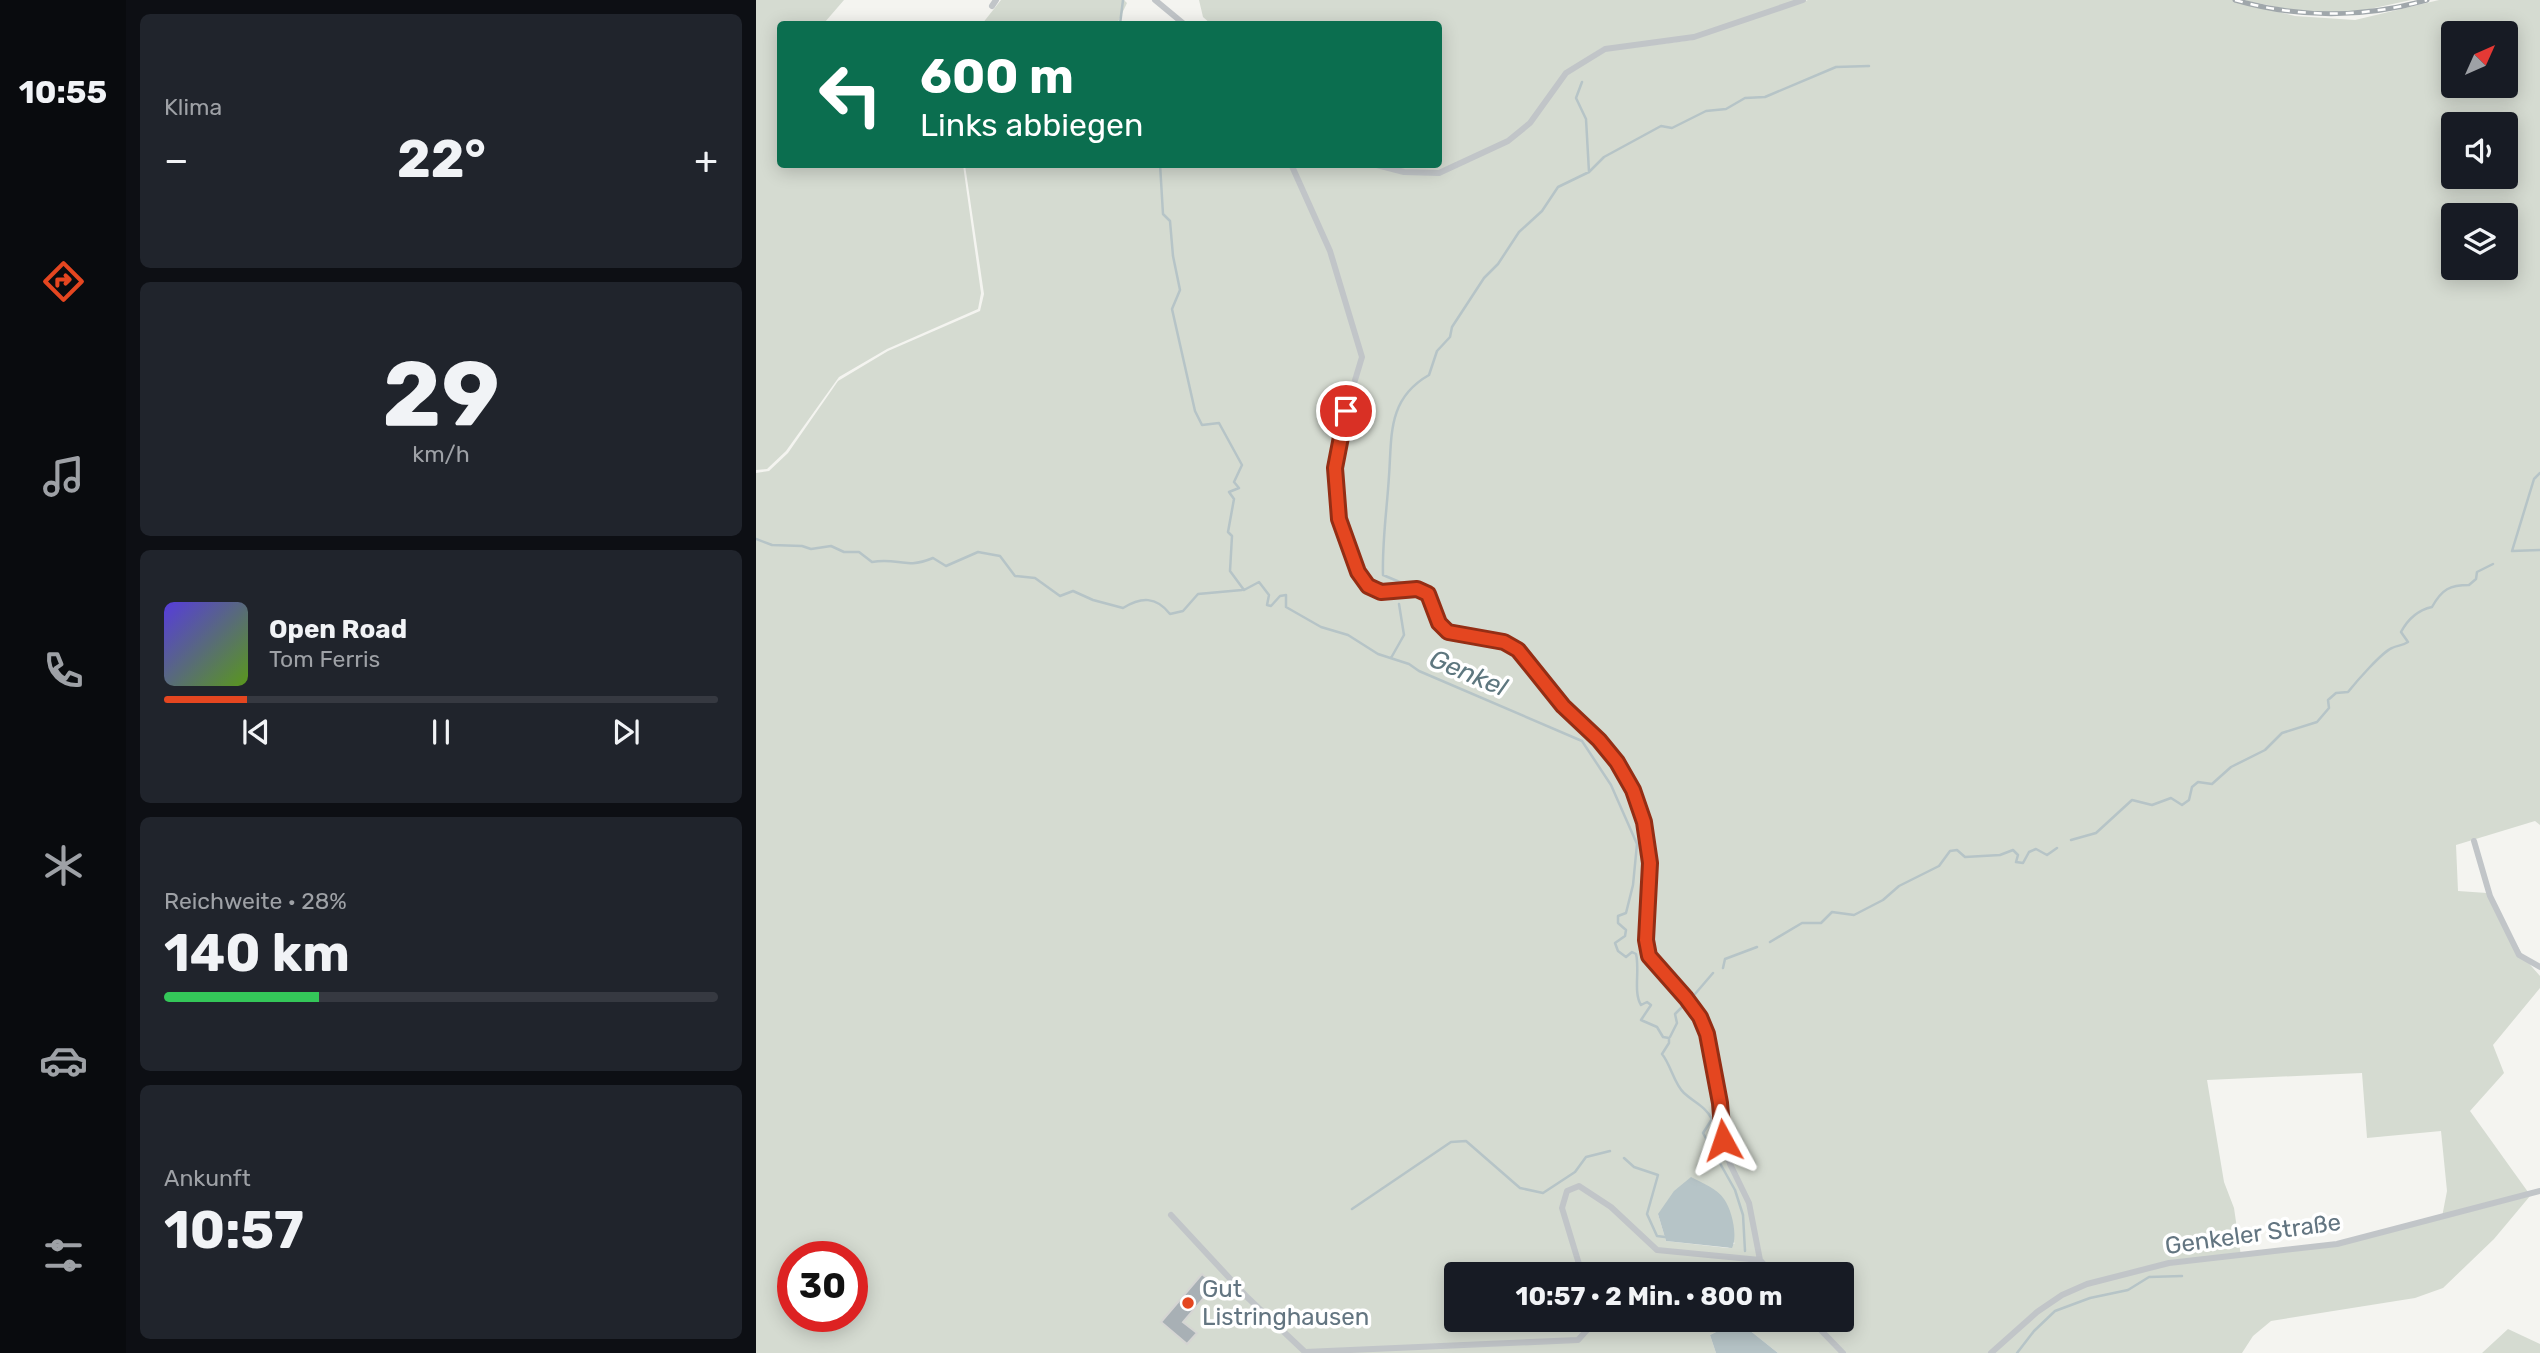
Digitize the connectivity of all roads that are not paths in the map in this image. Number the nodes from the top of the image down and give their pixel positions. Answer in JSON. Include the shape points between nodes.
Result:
{"nodes":[{"id":1,"x":1155,"y":0,"type":"edge"},
{"id":2,"x":1803,"y":0,"type":"edge"},
{"id":3,"x":1180,"y":21,"type":"edge"},
{"id":4,"x":1293,"y":168,"type":"edge"},
{"id":5,"x":1388,"y":168,"type":"edge"},
{"id":6,"x":2474,"y":841,"type":"dead end"},
{"id":7,"x":2540,"y":967,"type":"edge"},
{"id":8,"x":2540,"y":1191,"type":"edge"},
{"id":9,"x":1171,"y":1215,"type":"dead end"},
{"id":10,"x":1760,"y":1260,"type":"joint"},
{"id":11,"x":1578,"y":1262,"type":"edge"},
{"id":12,"x":1585,"y":1332,"type":"edge"},
{"id":13,"x":1823,"y":1332,"type":"edge"},
{"id":14,"x":1843,"y":1353,"type":"edge"},
{"id":15,"x":1991,"y":1353,"type":"edge"}],
"edges":[{"from":1,"to":3,"type":"street"},
{"from":2,"to":5,"type":"street","via":[[1694,37],[1605,48],[1566,73],[1530,123],[1508,141],[1439,173]]},
{"from":4,"to":10,"type":"street","via":[[1330,251],[1362,356],[1335,468],[1339,519],[1358,572],[1368,586],[1381,592],[1417,589],[1428,594],[1439,623],[1448,632],[1504,642],[1518,650],[1617,762],[1633,790],[1648,839],[1649,956],[1686,998],[1707,1034],[1723,1140],[1749,1203]]},
{"from":6,"to":7,"type":"street","via":[[2490,896],[2519,955]]},
{"from":8,"to":15,"type":"street","name":"Genkeler Straße","via":[[2337,1244],[2169,1263],[2087,1284],[2037,1312]]},
{"from":9,"to":12,"type":"street","via":[[1305,1352],[1578,1340]]},
{"from":10,"to":11,"type":"street","via":[[1657,1250],[1611,1207],[1578,1186],[1567,1191],[1562,1208]]},
{"from":13,"to":14,"type":"street"}]}
